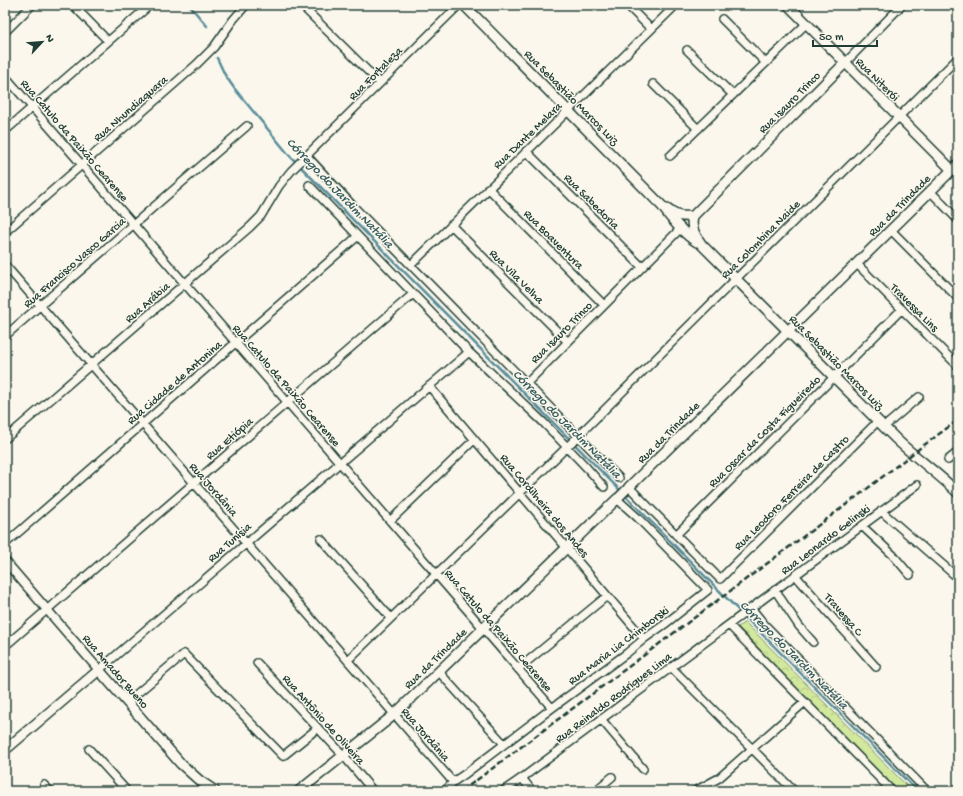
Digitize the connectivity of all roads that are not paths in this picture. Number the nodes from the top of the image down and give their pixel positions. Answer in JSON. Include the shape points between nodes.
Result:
{"nodes":[{"id":1,"x":32,"y":5,"type":"edge"},
{"id":2,"x":73,"y":5,"type":"edge"},
{"id":3,"x":150,"y":5,"type":"edge"},
{"id":4,"x":246,"y":5,"type":"edge"},
{"id":5,"x":301,"y":5,"type":"edge"},
{"id":6,"x":459,"y":5,"type":"edge"},
{"id":7,"x":464,"y":5,"type":"edge"},
{"id":8,"x":626,"y":5,"type":"edge"},
{"id":9,"x":676,"y":5,"type":"edge"},
{"id":10,"x":788,"y":5,"type":"edge"},
{"id":11,"x":902,"y":5,"type":"edge"},
{"id":12,"x":722,"y":18,"type":"dead end"},
{"id":13,"x":806,"y":24,"type":"junction"},
{"id":14,"x":651,"y":29,"type":"junction"},
{"id":15,"x":5,"y":32,"type":"edge"},
{"id":16,"x":108,"y":41,"type":"junction"},
{"id":17,"x":687,"y":50,"type":"dead end"},
{"id":18,"x":958,"y":58,"type":"edge"},
{"id":19,"x":766,"y":63,"type":"junction"},
{"id":20,"x":845,"y":63,"type":"junction"},
{"id":21,"x":5,"y":76,"type":"edge"},
{"id":22,"x":380,"y":83,"type":"junction"},
{"id":23,"x":653,"y":84,"type":"dead end"},
{"id":24,"x":733,"y":95,"type":"junction"},
{"id":25,"x":32,"y":107,"type":"junction"},
{"id":26,"x":568,"y":110,"type":"junction"},
{"id":27,"x":899,"y":117,"type":"junction"},
{"id":28,"x":247,"y":126,"type":"dead end"},
{"id":29,"x":698,"y":129,"type":"junction"},
{"id":30,"x":5,"y":131,"type":"edge"},
{"id":31,"x":526,"y":151,"type":"junction"},
{"id":32,"x":306,"y":156,"type":"junction"},
{"id":33,"x":670,"y":156,"type":"dead end"},
{"id":34,"x":82,"y":165,"type":"junction"},
{"id":35,"x":955,"y":167,"type":"edge"},
{"id":36,"x":291,"y":171,"type":"joint"},
{"id":37,"x":309,"y":185,"type":"dead end"},
{"id":38,"x":488,"y":188,"type":"junction"},
{"id":39,"x":930,"y":191,"type":"junction"},
{"id":40,"x":662,"y":206,"type":"junction"},
{"id":41,"x":693,"y":216,"type":"junction"},
{"id":42,"x":958,"y":220,"type":"edge"},
{"id":43,"x":133,"y":224,"type":"junction"},
{"id":44,"x":451,"y":225,"type":"junction"},
{"id":45,"x":681,"y":228,"type":"junction"},
{"id":46,"x":891,"y":230,"type":"junction"},
{"id":47,"x":5,"y":232,"type":"edge"},
{"id":48,"x":358,"y":236,"type":"junction"},
{"id":49,"x":702,"y":245,"type":"junction"},
{"id":50,"x":857,"y":264,"type":"junction"},
{"id":51,"x":5,"y":265,"type":"edge"},
{"id":52,"x":411,"y":265,"type":"junction"},
{"id":53,"x":642,"y":267,"type":"junction"},
{"id":54,"x":736,"y":279,"type":"junction"},
{"id":55,"x":185,"y":284,"type":"junction"},
{"id":56,"x":412,"y":294,"type":"junction"},
{"id":57,"x":958,"y":298,"type":"edge"},
{"id":58,"x":40,"y":305,"type":"junction"},
{"id":59,"x":604,"y":305,"type":"junction"},
{"id":60,"x":902,"y":309,"type":"junction"},
{"id":61,"x":788,"y":331,"type":"junction"},
{"id":62,"x":5,"y":336,"type":"edge"},
{"id":63,"x":568,"y":342,"type":"junction"},
{"id":64,"x":236,"y":343,"type":"junction"},
{"id":65,"x":468,"y":352,"type":"junction"},
{"id":66,"x":91,"y":365,"type":"junction"},
{"id":67,"x":958,"y":366,"type":"edge"},
{"id":68,"x":834,"y":377,"type":"junction"},
{"id":69,"x":526,"y":384,"type":"junction"},
{"id":70,"x":429,"y":386,"type":"junction"},
{"id":71,"x":919,"y":397,"type":"dead end"},
{"id":72,"x":287,"y":402,"type":"junction"},
{"id":73,"x":143,"y":424,"type":"junction"},
{"id":74,"x":881,"y":424,"type":"junction"},
{"id":75,"x":578,"y":436,"type":"junction"},
{"id":76,"x":5,"y":439,"type":"edge"},
{"id":77,"x":474,"y":440,"type":"junction"},
{"id":78,"x":566,"y":447,"type":"junction"},
{"id":79,"x":958,"y":452,"type":"edge"},
{"id":80,"x":948,"y":460,"type":"dead end"},
{"id":81,"x":340,"y":463,"type":"junction"},
{"id":82,"x":619,"y":478,"type":"dead end"},
{"id":83,"x":194,"y":483,"type":"junction"},
{"id":84,"x":917,"y":485,"type":"dead end"},
{"id":85,"x":604,"y":487,"type":"dead end"},
{"id":86,"x":629,"y":488,"type":"junction"},
{"id":87,"x":520,"y":493,"type":"junction"},
{"id":88,"x":958,"y":493,"type":"edge"},
{"id":89,"x":617,"y":499,"type":"junction"},
{"id":90,"x":881,"y":511,"type":"junction"},
{"id":91,"x":390,"y":521,"type":"junction"},
{"id":92,"x":862,"y":526,"type":"junction"},
{"id":93,"x":676,"y":535,"type":"junction"},
{"id":94,"x":321,"y":539,"type":"dead end"},
{"id":95,"x":246,"y":543,"type":"junction"},
{"id":96,"x":5,"y":544,"type":"edge"},
{"id":97,"x":566,"y":548,"type":"junction"},
{"id":98,"x":5,"y":561,"type":"edge"},
{"id":99,"x":436,"y":574,"type":"junction"},
{"id":100,"x":910,"y":575,"type":"dead end"},
{"id":101,"x":795,"y":576,"type":"junction"},
{"id":102,"x":958,"y":578,"type":"edge"},
{"id":103,"x":775,"y":590,"type":"junction"},
{"id":104,"x":607,"y":596,"type":"junction"},
{"id":105,"x":749,"y":609,"type":"junction"},
{"id":106,"x":47,"y":610,"type":"junction"},
{"id":107,"x":392,"y":618,"type":"junction"},
{"id":108,"x":735,"y":620,"type":"joint"},
{"id":109,"x":729,"y":625,"type":"junction"},
{"id":110,"x":483,"y":628,"type":"junction"},
{"id":111,"x":644,"y":639,"type":"junction"},
{"id":112,"x":814,"y":642,"type":"dead end"},
{"id":113,"x":5,"y":646,"type":"edge"},
{"id":114,"x":348,"y":660,"type":"junction"},
{"id":115,"x":257,"y":663,"type":"dead end"},
{"id":116,"x":671,"y":667,"type":"junction"},
{"id":117,"x":876,"y":667,"type":"dead end"},
{"id":118,"x":518,"y":669,"type":"junction"},
{"id":119,"x":99,"y":670,"type":"junction"},
{"id":120,"x":439,"y":672,"type":"junction"},
{"id":121,"x":127,"y":702,"type":"junction"},
{"id":122,"x":805,"y":702,"type":"junction"},
{"id":123,"x":552,"y":708,"type":"junction"},
{"id":124,"x":395,"y":714,"type":"junction"},
{"id":125,"x":601,"y":720,"type":"junction"},
{"id":126,"x":318,"y":728,"type":"junction"},
{"id":127,"x":504,"y":744,"type":"junction"},
{"id":128,"x":89,"y":749,"type":"dead end"},
{"id":129,"x":752,"y":749,"type":"junction"},
{"id":130,"x":5,"y":750,"type":"edge"},
{"id":131,"x":343,"y":756,"type":"junction"},
{"id":132,"x":643,"y":769,"type":"dead end"},
{"id":133,"x":612,"y":777,"type":"dead end"},
{"id":134,"x":522,"y":778,"type":"junction"},
{"id":135,"x":453,"y":782,"type":"junction"},
{"id":136,"x":44,"y":785,"type":"dead end"},
{"id":137,"x":958,"y":788,"type":"edge"},
{"id":138,"x":50,"y":791,"type":"edge"},
{"id":139,"x":127,"y":791,"type":"edge"},
{"id":140,"x":215,"y":791,"type":"edge"},
{"id":141,"x":299,"y":791,"type":"edge"},
{"id":142,"x":373,"y":791,"type":"edge"},
{"id":143,"x":445,"y":791,"type":"edge"},
{"id":144,"x":503,"y":791,"type":"edge"},
{"id":145,"x":532,"y":791,"type":"edge"},
{"id":146,"x":595,"y":791,"type":"edge"},
{"id":147,"x":695,"y":791,"type":"edge"},
{"id":148,"x":794,"y":791,"type":"edge"},
{"id":149,"x":892,"y":791,"type":"edge"},
{"id":150,"x":927,"y":791,"type":"edge"},
{"id":151,"x":953,"y":791,"type":"edge"}],
"edges":[{"from":1,"to":15,"type":"street"},
{"from":2,"to":16,"type":"street"},
{"from":3,"to":16,"type":"street"},
{"from":4,"to":34,"type":"street","name":"Rua Nhundiaquara","via":[[214,47],[188,73]]},
{"from":5,"to":22,"type":"street"},
{"from":6,"to":22,"type":"street","name":"Rua Fortaleza"},
{"from":7,"to":26,"type":"main road","name":"Rua Sebastião Marcos Luiz"},
{"from":8,"to":14,"type":"street"},
{"from":9,"to":14,"type":"street","name":"Rua Dante Melara"},
{"from":10,"to":13,"type":"main road","name":"Rua Niterói"},
{"from":11,"to":20,"type":"street","name":"Rua Isauro Trinco"},
{"from":12,"to":19,"type":"street"},
{"from":13,"to":19,"type":"street"},
{"from":13,"to":20,"type":"main road","name":"Rua Niterói"},
{"from":14,"to":26,"type":"street","name":"Rua Dante Melara"},
{"from":16,"to":25,"type":"street"},
{"from":17,"to":24,"type":"street"},
{"from":18,"to":27,"type":"street","name":"Rua Colombina Naide"},
{"from":19,"to":24,"type":"street"},
{"from":20,"to":27,"type":"main road","name":"Rua Niterói"},
{"from":20,"to":41,"type":"main road","name":"Rua Isauro Trinco"},
{"from":21,"to":25,"type":"street","name":"Rua Catulo da Paixão Cearense"},
{"from":22,"to":32,"type":"street","name":"Rua Fortaleza"},
{"from":23,"to":29,"type":"street"},
{"from":24,"to":29,"type":"street"},
{"from":25,"to":30,"type":"street"},
{"from":25,"to":34,"type":"street","name":"Rua Catulo da Paixão Cearense"},
{"from":26,"to":31,"type":"street","name":"Rua Dante Melara"},
{"from":26,"to":40,"type":"main road","name":"Rua Sebastião Marcos Luiz"},
{"from":27,"to":35,"type":"main road","name":"Rua Niterói"},
{"from":27,"to":54,"type":"street","name":"Rua Colombina Naide"},
{"from":28,"to":43,"type":"street","name":"Rua Francisco Vasco Garcia"},
{"from":29,"to":33,"type":"street"},
{"from":31,"to":38,"type":"street","name":"Rua Dante Melara"},
{"from":31,"to":53,"type":"street","name":"Rua Sabedoria"},
{"from":32,"to":36,"type":"street","name":"Rua Fortaleza"},
{"from":32,"to":52,"type":"street"},
{"from":34,"to":43,"type":"street","name":"Rua Catulo da Paixão Cearense"},
{"from":34,"to":47,"type":"street","name":"Rua Nhundiaquara"},
{"from":35,"to":39,"type":"main road","name":"Rua da Trindade"},
{"from":36,"to":55,"type":"street","name":"Rua Arábia","via":[[256,221]]},
{"from":37,"to":48,"type":"street"},
{"from":38,"to":44,"type":"street","name":"Rua Dante Melara"},
{"from":38,"to":59,"type":"street","name":"Rua Boaventura"},
{"from":39,"to":42,"type":"street"},
{"from":39,"to":46,"type":"main road","name":"Rua da Trindade"},
{"from":40,"to":41,"type":"main road","name":"Rua Sebastião Marcos Luiz","via":[[680,216]]},
{"from":40,"to":45,"type":"main road","name":"Rua Sebastião Marcos Luiz"},
{"from":41,"to":49,"type":"main road","name":"Rua Sebastião Marcos Luiz","via":[[693,230]]},
{"from":43,"to":55,"type":"street","name":"Rua Catulo da Paixão Cearense"},
{"from":43,"to":58,"type":"street","name":"Rua Francisco Vasco Garcia"},
{"from":44,"to":52,"type":"street","name":"Rua Dante Melara"},
{"from":44,"to":63,"type":"street","name":"Rua Vila Velha"},
{"from":45,"to":49,"type":"main road","name":"Rua Sebastião Marcos Luiz"},
{"from":45,"to":53,"type":"street","name":"Rua Isauro Trinco"},
{"from":46,"to":50,"type":"main road","name":"Rua da Trindade"},
{"from":46,"to":57,"type":"street"},
{"from":48,"to":56,"type":"street"},
{"from":48,"to":64,"type":"street","name":"Rua Cidade de Antonina"},
{"from":49,"to":54,"type":"main road","name":"Rua Sebastião Marcos Luiz"},
{"from":50,"to":60,"type":"street","name":"Travessa Lins"},
{"from":50,"to":61,"type":"main road","name":"Rua da Trindade"},
{"from":51,"to":58,"type":"street","name":"Rua Jordânia"},
{"from":52,"to":69,"type":"street"},
{"from":53,"to":59,"type":"street","name":"Rua Isauro Trinco"},
{"from":54,"to":61,"type":"main road","name":"Rua Sebastião Marcos Luiz"},
{"from":54,"to":75,"type":"street","name":"Rua Colombina Naide"},
{"from":55,"to":64,"type":"street","name":"Rua Catulo da Paixão Cearense"},
{"from":55,"to":66,"type":"street","name":"Rua Arábia"},
{"from":56,"to":65,"type":"street"},
{"from":56,"to":72,"type":"street","name":"Rua Etiópia"},
{"from":58,"to":62,"type":"street","name":"Rua Francisco Vasco Garcia"},
{"from":58,"to":66,"type":"street","name":"Rua Jordânia"},
{"from":59,"to":63,"type":"street","name":"Rua Isauro Trinco"},
{"from":60,"to":67,"type":"street","name":"Travessa Lins"},
{"from":60,"to":68,"type":"street","name":"Rua Oscar da Costa Figueiredo"},
{"from":61,"to":68,"type":"main road","name":"Rua Sebastião Marcos Luiz"},
{"from":61,"to":86,"type":"main road","name":"Rua da Trindade"},
{"from":63,"to":69,"type":"street","name":"Rua Isauro Trinco"},
{"from":64,"to":72,"type":"street","name":"Rua Catulo da Paixão Cearense"},
{"from":64,"to":73,"type":"street","name":"Rua Cidade de Antonina"},
{"from":65,"to":70,"type":"street","name":"Rua Tunísia"},
{"from":65,"to":78,"type":"street","via":[[538,416]]},
{"from":66,"to":73,"type":"street","name":"Rua Jordânia"},
{"from":66,"to":76,"type":"street","name":"Rua Arábia"},
{"from":68,"to":74,"type":"main road","name":"Rua Sebastião Marcos Luiz"},
{"from":68,"to":93,"type":"street","name":"Rua Oscar da Costa Figueiredo"},
{"from":69,"to":75,"type":"street"},
{"from":70,"to":77,"type":"street","name":"Rua Cordilheira dos Andes"},
{"from":70,"to":81,"type":"street","name":"Rua Tunísia"},
{"from":71,"to":74,"type":"street","name":"Rua Leodoro Ferreira de Castro"},
{"from":72,"to":81,"type":"street","name":"Rua Catulo da Paixão Cearense"},
{"from":72,"to":83,"type":"street","name":"Rua Etiópia"},
{"from":73,"to":83,"type":"street","name":"Rua Jordânia"},
{"from":73,"to":96,"type":"street","name":"Rua Cidade de Antonina"},
{"from":74,"to":88,"type":"main road","name":"Rua Sebastião Marcos Luiz"},
{"from":74,"to":93,"type":"street","name":"Rua Leodoro Ferreira de Castro","via":[[720,579]]},
{"from":75,"to":78,"type":"street","name":"Rua Colombina Naide"},
{"from":75,"to":82,"type":"street"},
{"from":77,"to":87,"type":"street","name":"Rua Cordilheira dos Andes"},
{"from":77,"to":91,"type":"street"},
{"from":78,"to":85,"type":"street"},
{"from":78,"to":87,"type":"street","name":"Rua Colombina Naide"},
{"from":79,"to":80,"type":"street"},
{"from":81,"to":91,"type":"street","name":"Rua Catulo da Paixão Cearense"},
{"from":81,"to":95,"type":"street","name":"Rua Tunísia"},
{"from":83,"to":95,"type":"street","name":"Rua Jordânia"},
{"from":83,"to":106,"type":"street","name":"Rua Etiópia"},
{"from":84,"to":90,"type":"street","name":"Rua Leonardo Gelinski"},
{"from":86,"to":89,"type":"street","name":"Rua da Trindade"},
{"from":86,"to":93,"type":"street"},
{"from":87,"to":97,"type":"street","name":"Rua Cordilheira dos Andes"},
{"from":87,"to":99,"type":"street","name":"Rua Colombina Naide"},
{"from":89,"to":97,"type":"main road","name":"Rua da Trindade"},
{"from":89,"to":111,"type":"street","name":"Rua Maria Lia Chimborski","via":[[708,590]]},
{"from":90,"to":92,"type":"street","name":"Rua Leonardo Gelinski"},
{"from":90,"to":102,"type":"street"},
{"from":91,"to":99,"type":"street","name":"Rua Catulo da Paixão Cearense"},
{"from":92,"to":100,"type":"street"},
{"from":92,"to":101,"type":"street","name":"Rua Leonardo Gelinski"},
{"from":94,"to":107,"type":"street"},
{"from":95,"to":114,"type":"street","name":"Rua Jordânia"},
{"from":95,"to":119,"type":"street","name":"Rua Tunísia"},
{"from":97,"to":104,"type":"street","name":"Rua Cordilheira dos Andes"},
{"from":97,"to":110,"type":"main road","name":"Rua da Trindade"},
{"from":98,"to":106,"type":"street","name":"Rua Amador Bueno"},
{"from":99,"to":107,"type":"street","name":"Rua Colombina Naide"},
{"from":99,"to":110,"type":"street","name":"Rua Catulo da Paixão Cearense"},
{"from":101,"to":103,"type":"street","name":"Rua Leonardo Gelinski"},
{"from":101,"to":117,"type":"street","name":"Travessa C"},
{"from":103,"to":105,"type":"street","name":"Rua Leonardo Gelinski"},
{"from":103,"to":112,"type":"street","via":[[796,622]]},
{"from":104,"to":111,"type":"street","name":"Rua Cordilheira dos Andes"},
{"from":104,"to":118,"type":"street"},
{"from":105,"to":108,"type":"street","name":"Rua Leonardo Gelinski"},
{"from":105,"to":150,"type":"street"},
{"from":106,"to":113,"type":"street","name":"Rua Etiópia"},
{"from":106,"to":119,"type":"street","name":"Rua Amador Bueno"},
{"from":107,"to":114,"type":"street","name":"Rua Colombina Naide"},
{"from":108,"to":109,"type":"street","name":"Rua Reinaldo Rodrigues Lima"},
{"from":109,"to":116,"type":"street","name":"Rua Reinaldo Rodrigues Lima"},
{"from":109,"to":122,"type":"street"},
{"from":110,"to":118,"type":"street","name":"Rua Catulo da Paixão Cearense"},
{"from":110,"to":120,"type":"main road","name":"Rua da Trindade"},
{"from":111,"to":123,"type":"street","name":"Rua Maria Lia Chimborski"},
{"from":114,"to":124,"type":"street","name":"Rua Jordânia"},
{"from":115,"to":126,"type":"street","name":"Rua Antônio de Oliveira"},
{"from":116,"to":125,"type":"street","name":"Rua Reinaldo Rodrigues Lima"},
{"from":116,"to":129,"type":"street"},
{"from":118,"to":123,"type":"street","name":"Rua Catulo da Paixão Cearense"},
{"from":119,"to":121,"type":"main road","name":"Rua Amador Bueno"},
{"from":119,"to":130,"type":"main road","name":"Rua Tunísia"},
{"from":120,"to":124,"type":"main road","name":"Rua da Trindade"},
{"from":120,"to":127,"type":"street"},
{"from":121,"to":126,"type":"street","via":[[184,654],[283,756]]},
{"from":121,"to":140,"type":"main road","name":"Rua Amador Bueno","via":[[181,764]]},
{"from":122,"to":129,"type":"street"},
{"from":122,"to":149,"type":"street"},
{"from":123,"to":127,"type":"street","name":"Rua Maria Lia Chimborski"},
{"from":124,"to":131,"type":"main road","name":"Rua da Trindade"},
{"from":124,"to":135,"type":"street","name":"Rua Jordânia"},
{"from":125,"to":132,"type":"street"},
{"from":125,"to":134,"type":"street","name":"Rua Reinaldo Rodrigues Lima"},
{"from":126,"to":131,"type":"street","name":"Rua Antônio de Oliveira"},
{"from":127,"to":135,"type":"street","name":"Rua Maria Lia Chimborski"},
{"from":128,"to":139,"type":"street"},
{"from":129,"to":147,"type":"street","via":[[719,778]]},
{"from":129,"to":148,"type":"street"},
{"from":131,"to":141,"type":"main road","name":"Rua da Trindade"},
{"from":131,"to":142,"type":"street","name":"Rua Antônio de Oliveira"},
{"from":133,"to":146,"type":"street"},
{"from":134,"to":144,"type":"street","name":"Rua Reinaldo Rodrigues Lima"},
{"from":134,"to":145,"type":"street"},
{"from":135,"to":143,"type":"street","name":"Rua Maria Lia Chimborski"},
{"from":136,"to":138,"type":"street"},
{"from":137,"to":151,"type":"street"}]}
